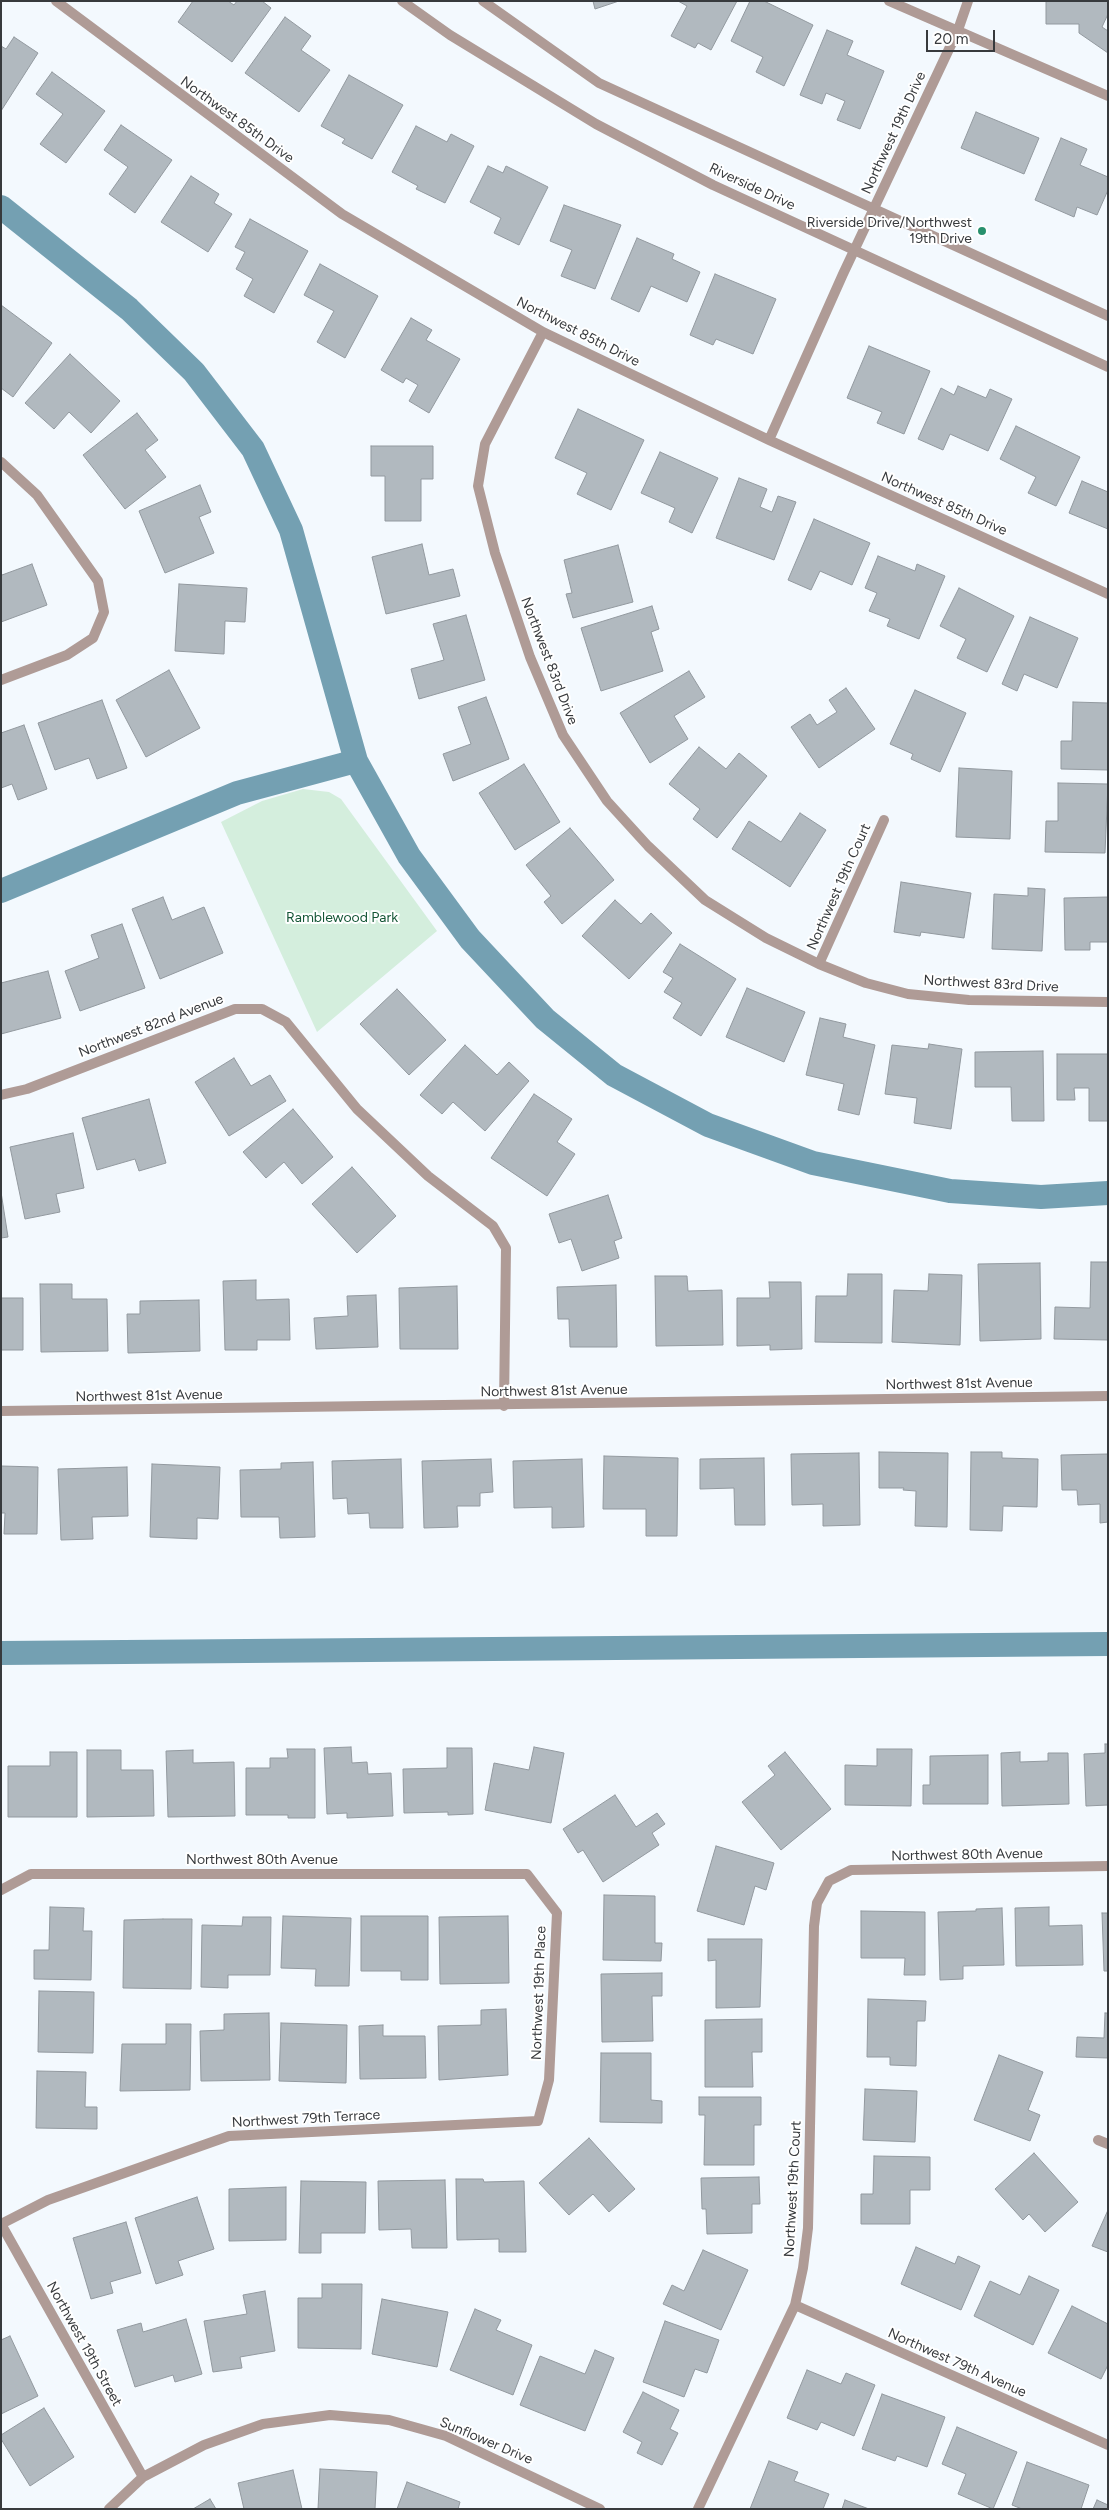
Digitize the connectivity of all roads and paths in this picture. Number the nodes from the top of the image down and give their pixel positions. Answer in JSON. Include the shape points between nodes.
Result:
{"nodes":[{"id":1,"x":56,"y":1,"type":"edge"},
{"id":2,"x":402,"y":1,"type":"edge"},
{"id":3,"x":483,"y":1,"type":"edge"},
{"id":4,"x":889,"y":1,"type":"edge"},
{"id":5,"x":968,"y":1,"type":"edge"},
{"id":6,"x":958,"y":30,"type":"junction"},
{"id":7,"x":1108,"y":96,"type":"edge"},
{"id":8,"x":875,"y":208,"type":"junction"},
{"id":9,"x":856,"y":249,"type":"junction"},
{"id":10,"x":1108,"y":316,"type":"edge"},
{"id":11,"x":543,"y":332,"type":"junction"},
{"id":12,"x":1108,"y":367,"type":"edge"},
{"id":13,"x":769,"y":440,"type":"junction"},
{"id":14,"x":1,"y":462,"type":"edge"},
{"id":15,"x":1108,"y":594,"type":"edge"},
{"id":16,"x":1,"y":680,"type":"edge"},
{"id":17,"x":884,"y":820,"type":"dead end"},
{"id":18,"x":819,"y":964,"type":"junction"},
{"id":19,"x":1108,"y":1002,"type":"edge"},
{"id":20,"x":1,"y":1095,"type":"edge"},
{"id":21,"x":1108,"y":1396,"type":"edge"},
{"id":22,"x":504,"y":1406,"type":"junction"},
{"id":23,"x":1,"y":1411,"type":"edge"},
{"id":24,"x":1108,"y":1866,"type":"edge"},
{"id":25,"x":527,"y":1874,"type":"joint"},
{"id":26,"x":829,"y":1881,"type":"joint"},
{"id":27,"x":1,"y":1890,"type":"edge"},
{"id":28,"x":538,"y":2121,"type":"joint"},
{"id":29,"x":1,"y":2224,"type":"edge"},
{"id":30,"x":795,"y":2305,"type":"junction"},
{"id":31,"x":1108,"y":2445,"type":"edge"},
{"id":32,"x":143,"y":2477,"type":"junction"},
{"id":33,"x":109,"y":2509,"type":"edge"},
{"id":34,"x":600,"y":2509,"type":"edge"},
{"id":35,"x":698,"y":2509,"type":"edge"}],
"edges":[{"from":1,"to":11,"type":"street","name":"Northwest 85th Drive","via":[[342,214]]},
{"from":2,"to":9,"type":"street","name":"Riverside Drive","via":[[450,35],[596,124],[713,185]]},
{"from":3,"to":8,"type":"street","via":[[599,83]]},
{"from":4,"to":6,"type":"street"},
{"from":5,"to":6,"type":"street","name":"Northwest 19th Drive"},
{"from":6,"to":7,"type":"street"},
{"from":6,"to":8,"type":"street","name":"Northwest 19th Drive"},
{"from":8,"to":9,"type":"street","name":"Northwest 19th Drive"},
{"from":8,"to":10,"type":"street"},
{"from":9,"to":12,"type":"street","name":"Riverside Drive"},
{"from":9,"to":13,"type":"street","name":"Northwest 19th Drive"},
{"from":11,"to":13,"type":"street","name":"Northwest 85th Drive"},
{"from":11,"to":18,"type":"street","name":"Northwest 83rd Drive","via":[[485,444],[478,486],[495,553],[530,657],[563,735],[607,801],[648,846],[705,900],[766,938]]},
{"from":13,"to":15,"type":"street","name":"Northwest 85th Drive"},
{"from":14,"to":16,"type":"street","via":[[37,495],[98,581],[104,612],[93,638],[67,655]]},
{"from":17,"to":18,"type":"street","name":"Northwest 19th Court"},
{"from":18,"to":19,"type":"street","name":"Northwest 83rd Drive","via":[[866,983],[908,994],[969,1000]]},
{"from":20,"to":22,"type":"street","name":"Northwest 82nd Avenue","via":[[26,1089],[235,1009],[262,1009],[286,1022],[356,1109],[428,1176],[493,1226],[506,1248]]},
{"from":21,"to":22,"type":"street","name":"Northwest 81st Avenue"},
{"from":22,"to":23,"type":"street","name":"Northwest 81st Avenue"},
{"from":24,"to":26,"type":"street","name":"Northwest 80th Avenue","via":[[851,1870]]},
{"from":25,"to":27,"type":"street","name":"Northwest 80th Avenue","via":[[31,1874]]},
{"from":25,"to":28,"type":"street","name":"Northwest 19th Place","via":[[557,1913],[549,2080]]},
{"from":26,"to":30,"type":"street","name":"Northwest 19th Court","via":[[817,1903],[814,1926],[808,2228]]},
{"from":28,"to":29,"type":"street","name":"Northwest 79th Terrace","via":[[228,2136],[48,2200]]},
{"from":29,"to":32,"type":"street","name":"Northwest 19th Street"},
{"from":30,"to":31,"type":"street","name":"Northwest 79th Avenue"},
{"from":30,"to":35,"type":"street","name":"Northwest 19th Court"},
{"from":32,"to":33,"type":"street","name":"Sunflower Drive"},
{"from":32,"to":34,"type":"street","name":"Sunflower Drive","via":[[204,2445],[263,2424],[330,2415],[390,2420],[446,2436]]}]}
